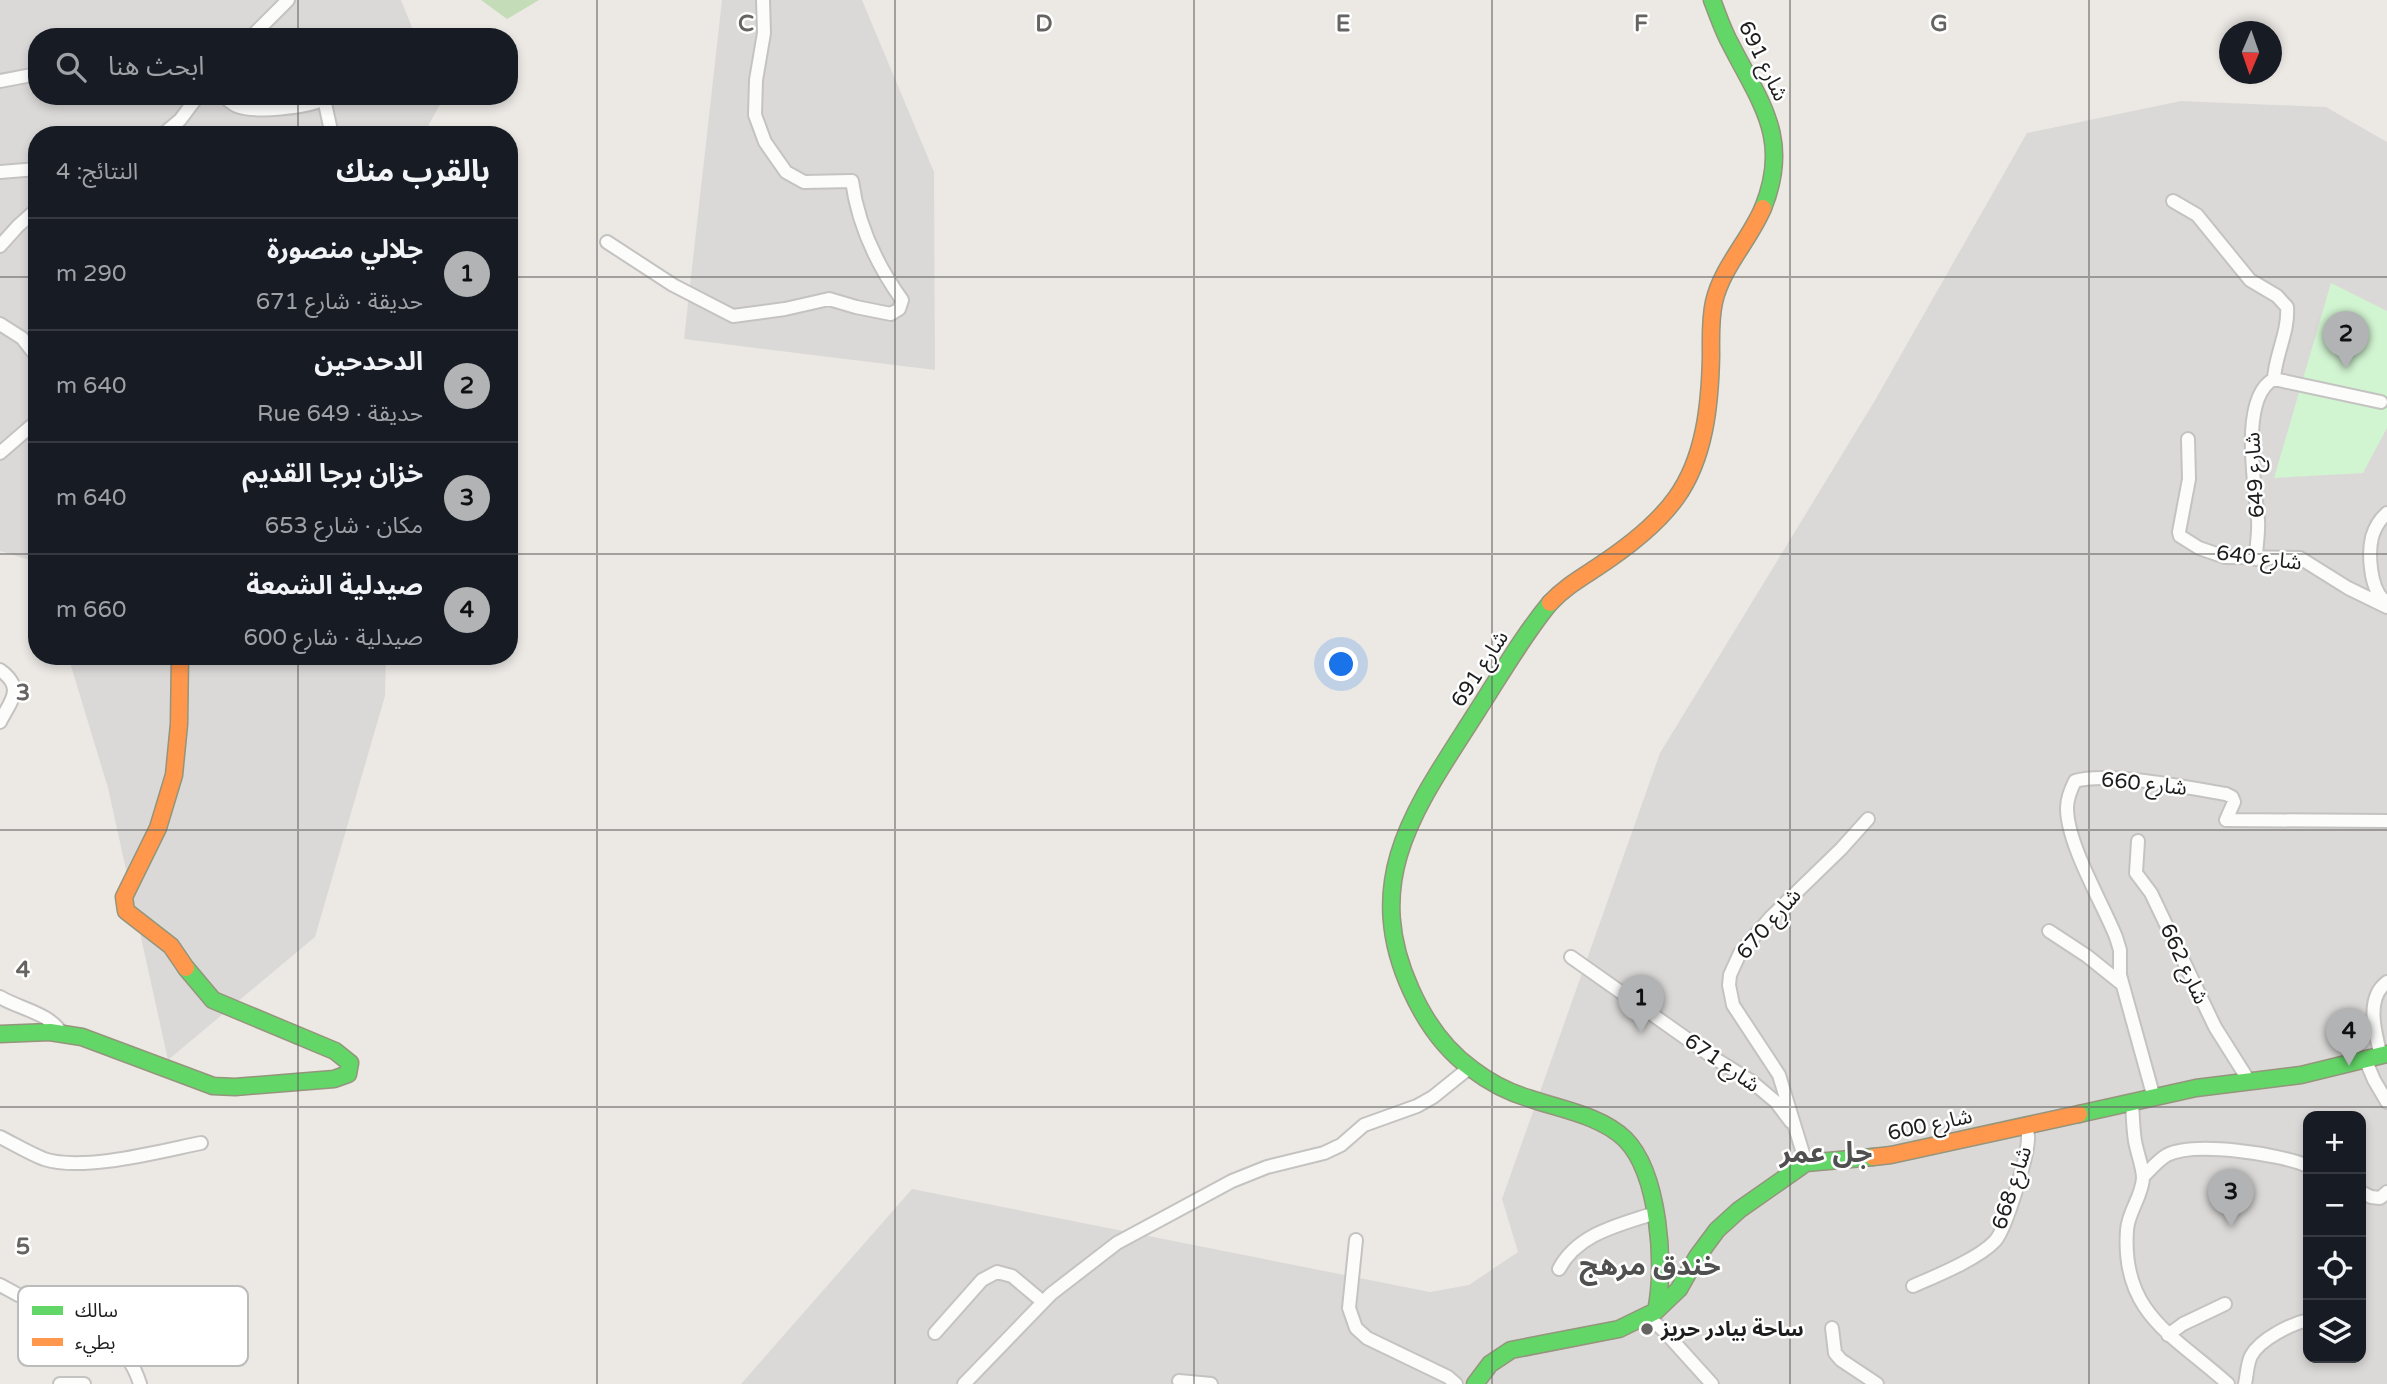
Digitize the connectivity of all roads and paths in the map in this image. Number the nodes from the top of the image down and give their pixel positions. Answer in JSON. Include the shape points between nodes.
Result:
{"nodes":[{"id":1,"x":288,"y":0,"type":"edge"},
{"id":2,"x":763,"y":0,"type":"edge"},
{"id":3,"x":1712,"y":0,"type":"edge"},
{"id":4,"x":260,"y":28,"type":"edge"},
{"id":5,"x":28,"y":75,"type":"edge"},
{"id":6,"x":0,"y":80,"type":"edge"},
{"id":7,"x":189,"y":105,"type":"edge"},
{"id":8,"x":236,"y":105,"type":"edge"},
{"id":9,"x":308,"y":105,"type":"edge"},
{"id":10,"x":325,"y":105,"type":"edge"},
{"id":11,"x":173,"y":126,"type":"edge"},
{"id":12,"x":329,"y":126,"type":"edge"},
{"id":13,"x":28,"y":170,"type":"edge"},
{"id":14,"x":0,"y":172,"type":"edge"},
{"id":15,"x":2173,"y":201,"type":"dead end"},
{"id":16,"x":28,"y":217,"type":"edge"},
{"id":17,"x":607,"y":242,"type":"dead end"},
{"id":18,"x":0,"y":246,"type":"edge"},
{"id":19,"x":0,"y":324,"type":"edge"},
{"id":20,"x":28,"y":346,"type":"edge"},
{"id":21,"x":2274,"y":379,"type":"junction"},
{"id":22,"x":2381,"y":402,"type":"dead end"},
{"id":23,"x":28,"y":429,"type":"edge"},
{"id":24,"x":2188,"y":439,"type":"dead end"},
{"id":25,"x":0,"y":453,"type":"edge"},
{"id":26,"x":2387,"y":513,"type":"edge"},
{"id":27,"x":2256,"y":559,"type":"junction"},
{"id":28,"x":2385,"y":603,"type":"edge"},
{"id":29,"x":180,"y":665,"type":"edge"},
{"id":30,"x":0,"y":670,"type":"edge"},
{"id":31,"x":0,"y":722,"type":"edge"},
{"id":32,"x":1868,"y":820,"type":"dead end"},
{"id":33,"x":2387,"y":821,"type":"edge"},
{"id":34,"x":2138,"y":841,"type":"dead end"},
{"id":35,"x":2049,"y":931,"type":"dead end"},
{"id":36,"x":1571,"y":957,"type":"dead end"},
{"id":37,"x":2387,"y":982,"type":"edge"},
{"id":38,"x":2123,"y":984,"type":"junction"},
{"id":39,"x":0,"y":997,"type":"edge"},
{"id":40,"x":0,"y":1034,"type":"edge"},
{"id":41,"x":62,"y":1034,"type":"junction"},
{"id":42,"x":2378,"y":1057,"type":"edge"},
{"id":43,"x":1469,"y":1068,"type":"junction"},
{"id":44,"x":2249,"y":1081,"type":"junction"},
{"id":45,"x":2154,"y":1098,"type":"junction"},
{"id":46,"x":2387,"y":1102,"type":"edge"},
{"id":47,"x":2132,"y":1104,"type":"junction"},
{"id":48,"x":2025,"y":1126,"type":"junction"},
{"id":49,"x":1797,"y":1128,"type":"junction"},
{"id":50,"x":0,"y":1137,"type":"edge"},
{"id":51,"x":201,"y":1143,"type":"dead end"},
{"id":52,"x":1806,"y":1163,"type":"junction"},
{"id":53,"x":2303,"y":1165,"type":"edge"},
{"id":54,"x":2143,"y":1177,"type":"junction"},
{"id":55,"x":2387,"y":1192,"type":"edge"},
{"id":56,"x":2366,"y":1194,"type":"edge"},
{"id":57,"x":1655,"y":1213,"type":"junction"},
{"id":58,"x":1356,"y":1240,"type":"dead end"},
{"id":59,"x":1559,"y":1269,"type":"dead end"},
{"id":60,"x":0,"y":1285,"type":"edge"},
{"id":61,"x":1913,"y":1286,"type":"dead end"},
{"id":62,"x":18,"y":1295,"type":"edge"},
{"id":63,"x":1042,"y":1302,"type":"junction"},
{"id":64,"x":2225,"y":1304,"type":"dead end"},
{"id":65,"x":1652,"y":1314,"type":"junction"},
{"id":66,"x":2303,"y":1322,"type":"edge"},
{"id":67,"x":1832,"y":1328,"type":"dead end"},
{"id":68,"x":935,"y":1333,"type":"dead end"},
{"id":69,"x":2168,"y":1335,"type":"junction"},
{"id":70,"x":132,"y":1366,"type":"edge"},
{"id":71,"x":1179,"y":1381,"type":"dead end"},
{"id":72,"x":60,"y":1384,"type":"edge"},
{"id":73,"x":84,"y":1384,"type":"edge"},
{"id":74,"x":140,"y":1384,"type":"edge"},
{"id":75,"x":964,"y":1384,"type":"edge"},
{"id":76,"x":1211,"y":1384,"type":"edge"},
{"id":77,"x":1456,"y":1384,"type":"edge"},
{"id":78,"x":1475,"y":1384,"type":"edge"},
{"id":79,"x":1712,"y":1384,"type":"edge"},
{"id":80,"x":1877,"y":1384,"type":"edge"},
{"id":81,"x":2228,"y":1384,"type":"edge"},
{"id":82,"x":2245,"y":1384,"type":"edge"}],
"edges":[{"from":1,"to":4,"type":"street"},
{"from":2,"to":17,"type":"street","via":[[755,116],[765,142],[786,172],[804,182],[852,181],[855,205],[872,248],[902,300],[899,309],[891,314],[829,299],[733,316],[673,285]]},
{"from":3,"to":43,"type":"main road","name":"شارع 691","via":[[1767,114],[1774,167],[1762,211],[1714,299],[1709,391],[1695,464],[1677,498],[1637,538],[1561,591],[1533,626],[1421,804],[1393,872],[1390,920],[1408,981],[1433,1029]]},
{"from":5,"to":6,"type":"street"},
{"from":7,"to":11,"type":"street"},
{"from":8,"to":9,"type":"street"},
{"from":10,"to":12,"type":"street"},
{"from":13,"to":14,"type":"street"},
{"from":15,"to":21,"type":"street","name":"شارع 649","via":[[2197,215],[2250,279],[2286,304]]},
{"from":16,"to":18,"type":"street"},
{"from":19,"to":20,"type":"street"},
{"from":21,"to":22,"type":"street"},
{"from":21,"to":27,"type":"street","name":"شارع 649","via":[[2262,390],[2252,425]]},
{"from":23,"to":25,"type":"street"},
{"from":24,"to":27,"type":"street","name":"شارع 640","via":[[2189,480],[2179,534],[2214,554]]},
{"from":26,"to":28,"type":"street","via":[[2375,530],[2371,547],[2376,588]]},
{"from":27,"to":28,"type":"street","name":"شارع 640","via":[[2300,558]]},
{"from":29,"to":41,"type":"main road","via":[[171,789],[127,888],[126,911],[171,946],[213,1000],[335,1051],[350,1063],[350,1069],[334,1079],[213,1086],[82,1037]]},
{"from":30,"to":31,"type":"street","via":[[15,686]]},
{"from":32,"to":49,"type":"street","name":"شارع 670","via":[[1771,918],[1740,953],[1730,975],[1733,1005],[1779,1075]]},
{"from":33,"to":38,"type":"street","name":"شارع 660","via":[[2226,820],[2234,802],[2226,794],[2139,781],[2075,781],[2067,807],[2071,828],[2116,937]]},
{"from":34,"to":44,"type":"street","name":"شارع 662","via":[[2136,873],[2151,893],[2215,1027]]},
{"from":35,"to":38,"type":"street"},
{"from":36,"to":49,"type":"street","name":"شارع 671","via":[[1751,1081]]},
{"from":37,"to":42,"type":"street","via":[[2374,999]]},
{"from":38,"to":45,"type":"street","name":"شارع 660"},
{"from":39,"to":41,"type":"street","via":[[48,1019]]},
{"from":40,"to":41,"type":"main road"},
{"from":42,"to":44,"type":"main road","name":"شارع 600","via":[[2301,1075]]},
{"from":42,"to":46,"type":"street","via":[[2374,1080]]},
{"from":43,"to":57,"type":"main road","name":"شارع 691","via":[[1489,1082],[1577,1114],[1625,1138],[1643,1167]]},
{"from":43,"to":63,"type":"street","via":[[1433,1097],[1364,1125],[1333,1149],[1249,1174],[1161,1217],[1117,1243]]},
{"from":44,"to":45,"type":"main road","name":"شارع 600"},
{"from":45,"to":47,"type":"main road","name":"شارع 600"},
{"from":47,"to":48,"type":"main road","name":"شارع 600"},
{"from":47,"to":54,"type":"street"},
{"from":48,"to":52,"type":"main road","name":"شارع 600","via":[[1891,1155]]},
{"from":48,"to":61,"type":"street","name":"شارع 668","via":[[2024,1157],[1995,1240]]},
{"from":49,"to":52,"type":"street","name":"شارع 670"},
{"from":50,"to":51,"type":"street","via":[[46,1159],[78,1163]]},
{"from":52,"to":65,"type":"main road","name":"شارع 600","via":[[1717,1230],[1679,1289]]},
{"from":53,"to":54,"type":"street","via":[[2251,1151],[2181,1151],[2166,1156]]},
{"from":54,"to":69,"type":"street","via":[[2127,1225],[2127,1255],[2135,1293]]},
{"from":55,"to":56,"type":"street","via":[[2380,1198]]},
{"from":57,"to":59,"type":"street","via":[[1595,1233],[1566,1255]]},
{"from":57,"to":65,"type":"main road","name":"شارع 691","via":[[1662,1283]]},
{"from":58,"to":77,"type":"street","via":[[1349,1308],[1356,1328]]},
{"from":60,"to":62,"type":"street"},
{"from":63,"to":68,"type":"street","via":[[1012,1276],[997,1272],[982,1280]]},
{"from":63,"to":75,"type":"street"},
{"from":64,"to":69,"type":"street"},
{"from":65,"to":78,"type":"main road","name":"شارع 600","via":[[1619,1329],[1511,1350],[1495,1358]]},
{"from":65,"to":79,"type":"street"},
{"from":66,"to":82,"type":"street","via":[[2281,1329],[2262,1343],[2251,1356]]},
{"from":67,"to":80,"type":"street","via":[[1835,1353]]},
{"from":69,"to":81,"type":"street"},
{"from":70,"to":74,"type":"street"},
{"from":71,"to":76,"type":"street"},
{"from":72,"to":73,"type":"street"}]}
